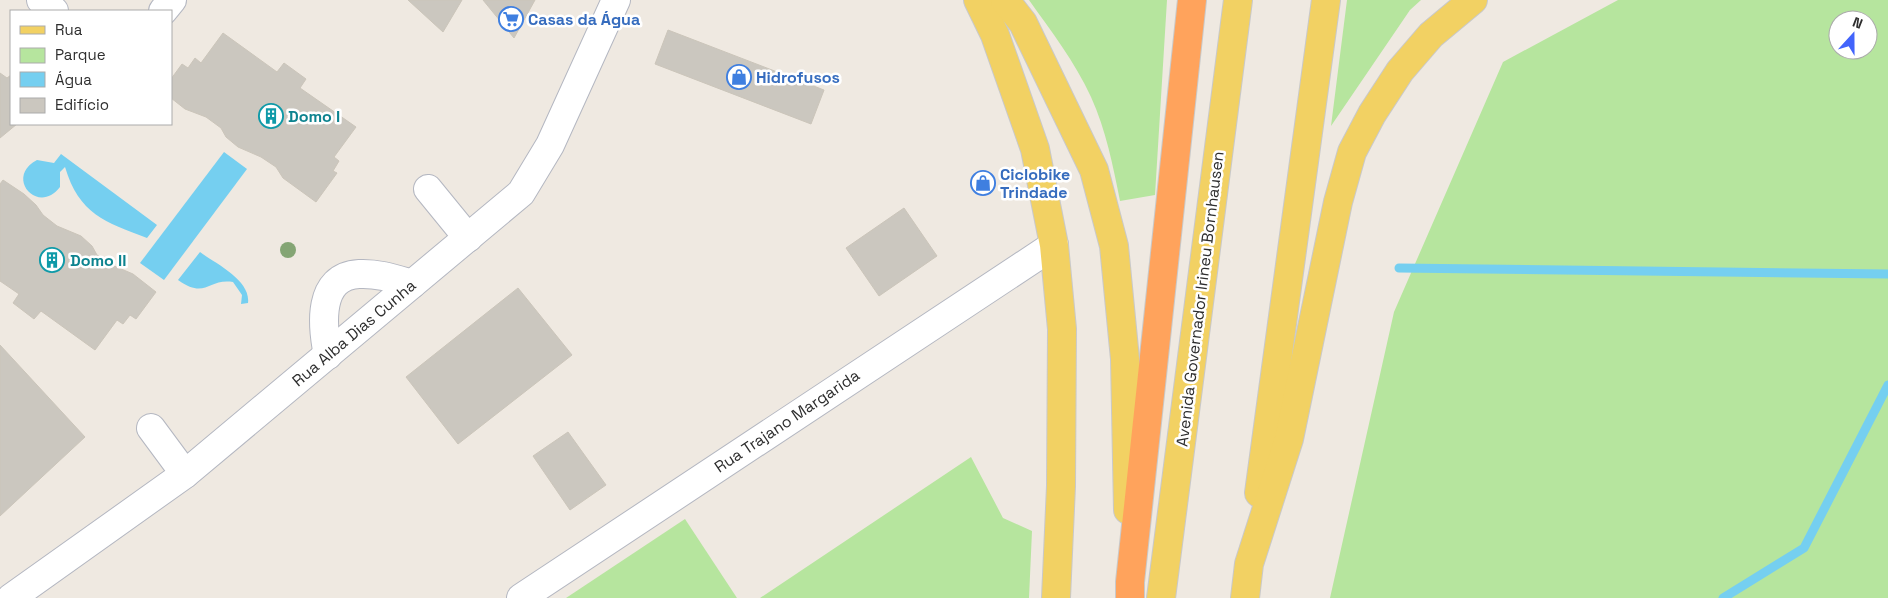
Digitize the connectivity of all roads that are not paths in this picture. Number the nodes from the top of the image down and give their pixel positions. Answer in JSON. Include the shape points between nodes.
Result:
{"nodes":[{"id":1,"x":41,"y":0,"type":"edge"},
{"id":2,"x":172,"y":0,"type":"edge"},
{"id":3,"x":616,"y":0,"type":"edge"},
{"id":4,"x":978,"y":0,"type":"edge"},
{"id":5,"x":1005,"y":0,"type":"edge"},
{"id":6,"x":1192,"y":0,"type":"edge"},
{"id":7,"x":1238,"y":0,"type":"edge"},
{"id":8,"x":1326,"y":0,"type":"edge"},
{"id":9,"x":1473,"y":0,"type":"edge"},
{"id":10,"x":53,"y":10,"type":"edge"},
{"id":11,"x":164,"y":10,"type":"edge"},
{"id":12,"x":428,"y":189,"type":"dead end"},
{"id":13,"x":468,"y":238,"type":"junction"},
{"id":14,"x":1054,"y":245,"type":"junction"},
{"id":15,"x":412,"y":284,"type":"junction"},
{"id":16,"x":328,"y":355,"type":"junction"},
{"id":17,"x":150,"y":428,"type":"dead end"},
{"id":18,"x":185,"y":474,"type":"junction"},
{"id":19,"x":1249,"y":564,"type":"junction"},
{"id":20,"x":1130,"y":590,"type":"edge"},
{"id":21,"x":11,"y":598,"type":"edge"},
{"id":22,"x":521,"y":598,"type":"edge"},
{"id":23,"x":1056,"y":598,"type":"edge"},
{"id":24,"x":1161,"y":598,"type":"edge"},
{"id":25,"x":1246,"y":598,"type":"edge"}],
"edges":[{"from":1,"to":10,"type":"street"},
{"from":2,"to":11,"type":"street"},
{"from":3,"to":13,"type":"street","name":"Rua Alba Dias Cunha","via":[[545,153],[520,193]]},
{"from":4,"to":14,"type":"main road","via":[[995,34],[1035,149]]},
{"from":5,"to":20,"type":"main road","via":[[1023,23],[1094,170],[1114,246],[1125,359]]},
{"from":6,"to":20,"type":"highway"},
{"from":7,"to":24,"type":"main road","name":"Avenida Governador Irineu Bornhausen"},
{"from":8,"to":19,"type":"main road"},
{"from":9,"to":19,"type":"main road","via":[[1431,35],[1400,71],[1352,152],[1338,202],[1289,439]]},
{"from":12,"to":13,"type":"street"},
{"from":13,"to":15,"type":"street","name":"Rua Alba Dias Cunha"},
{"from":14,"to":22,"type":"street","name":"Rua Trajano Margarida"},
{"from":14,"to":23,"type":"main road","via":[[1062,329],[1061,486]]},
{"from":15,"to":16,"type":"street","name":"Rua Alba Dias Cunha"},
{"from":15,"to":16,"type":"street","via":[[383,275],[358,274],[338,282],[325,302],[323,332]]},
{"from":16,"to":18,"type":"street","name":"Rua Alba Dias Cunha"},
{"from":17,"to":18,"type":"street"},
{"from":18,"to":21,"type":"street","name":"Rua Alba Dias Cunha"},
{"from":19,"to":25,"type":"main road"}]}
